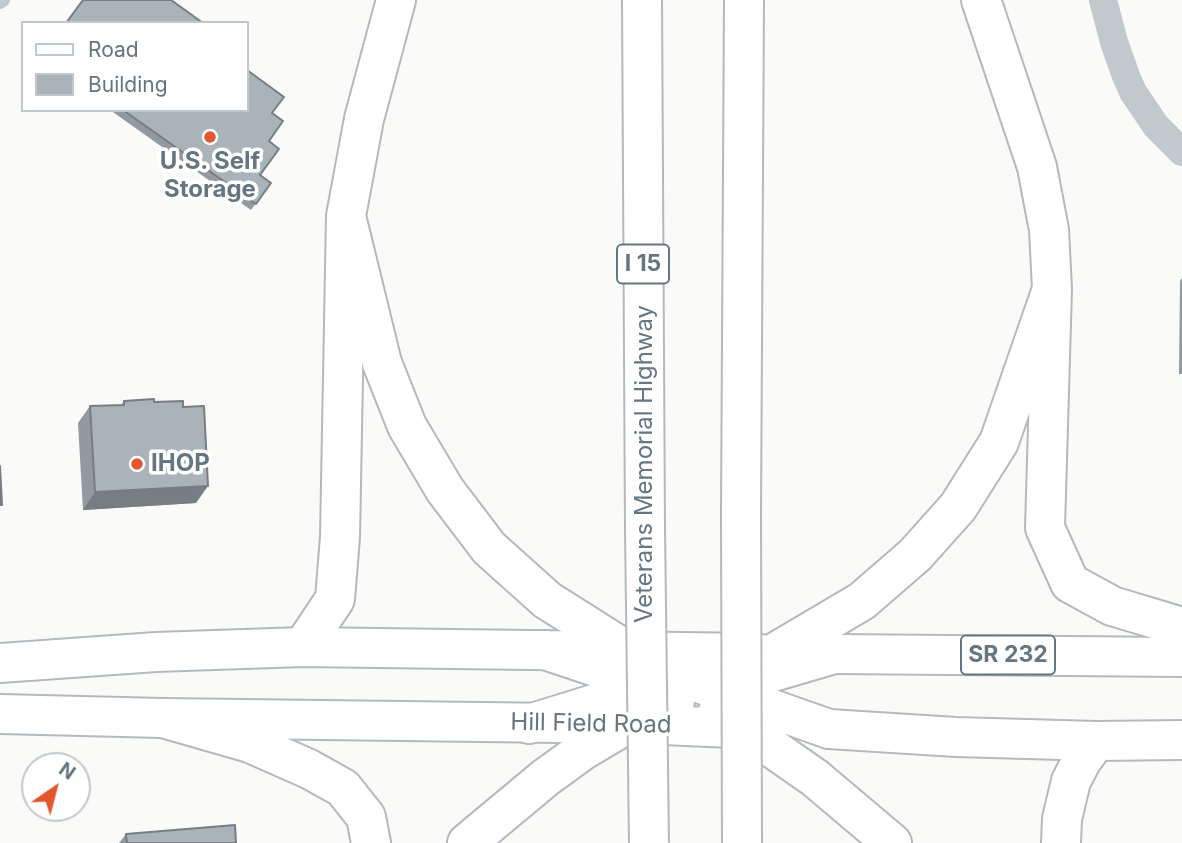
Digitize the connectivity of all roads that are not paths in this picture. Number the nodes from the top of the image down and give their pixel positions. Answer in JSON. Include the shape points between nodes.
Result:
{"nodes":[{"id":1,"x":396,"y":0,"type":"edge"},
{"id":2,"x":642,"y":0,"type":"edge"},
{"id":3,"x":744,"y":0,"type":"edge"},
{"id":4,"x":981,"y":0,"type":"edge"},
{"id":5,"x":1103,"y":0,"type":"edge"},
{"id":6,"x":1182,"y":152,"type":"edge"},
{"id":7,"x":346,"y":216,"type":"junction"},
{"id":8,"x":1052,"y":289,"type":"junction"},
{"id":9,"x":1182,"y":627,"type":"edge"},
{"id":10,"x":303,"y":647,"type":"junction"},
{"id":11,"x":545,"y":650,"type":"junction"},
{"id":12,"x":626,"y":650,"type":"junction"},
{"id":13,"x":775,"y":653,"type":"junction"},
{"id":14,"x":834,"y":654,"type":"junction"},
{"id":15,"x":1182,"y":657,"type":"edge"},
{"id":16,"x":0,"y":663,"type":"edge"},
{"id":17,"x":684,"y":687,"type":"junction"},
{"id":18,"x":0,"y":714,"type":"edge"},
{"id":19,"x":163,"y":718,"type":"junction"},
{"id":20,"x":629,"y":723,"type":"junction"},
{"id":21,"x":529,"y":724,"type":"junction"},
{"id":22,"x":745,"y":729,"type":"junction"},
{"id":23,"x":829,"y":729,"type":"junction"},
{"id":24,"x":1182,"y":740,"type":"edge"},
{"id":25,"x":1096,"y":741,"type":"junction"},
{"id":26,"x":371,"y":843,"type":"edge"},
{"id":27,"x":467,"y":843,"type":"edge"},
{"id":28,"x":649,"y":843,"type":"edge"},
{"id":29,"x":742,"y":843,"type":"edge"},
{"id":30,"x":892,"y":843,"type":"edge"},
{"id":31,"x":1061,"y":843,"type":"edge"}],
"edges":[{"from":1,"to":7,"type":"main road","via":[[364,118]]},
{"from":2,"to":28,"type":"main road","name":"Veterans Memorial Highway","number":"I 15","bridge":true},
{"from":3,"to":29,"type":"main road","bridge":true},
{"from":4,"to":8,"type":"main road","via":[[1037,167],[1049,230]]},
{"from":5,"to":6,"type":"street","via":[[1133,92],[1156,126]]},
{"from":7,"to":10,"type":"main road","via":[[335,599]]},
{"from":7,"to":12,"type":"main road","via":[[382,363],[409,429],[445,490],[489,548],[547,600]]},
{"from":8,"to":9,"type":"main road","via":[[1045,528],[1070,583],[1112,606]]},
{"from":8,"to":13,"type":"main road","via":[[999,442],[958,507],[915,555],[862,601]]},
{"from":10,"to":11,"type":"main road","number":"SR 232"},
{"from":10,"to":16,"type":"main road","number":"SR 232"},
{"from":11,"to":12,"type":"main road","number":"SR 232"},
{"from":11,"to":17,"type":"main road"},
{"from":12,"to":13,"type":"main road","number":"SR 232"},
{"from":12,"to":17,"type":"main road"},
{"from":13,"to":14,"type":"main road","number":"SR 232"},
{"from":13,"to":17,"type":"main road"},
{"from":14,"to":15,"type":"main road","number":"SR 232"},
{"from":14,"to":17,"type":"main road"},
{"from":17,"to":20,"type":"main road"},
{"from":17,"to":21,"type":"main road"},
{"from":17,"to":22,"type":"main road"},
{"from":17,"to":23,"type":"main road"},
{"from":18,"to":19,"type":"main road","name":"Hill Field Road"},
{"from":19,"to":21,"type":"main road","name":"Hill Field Road"},
{"from":19,"to":26,"type":"main road","via":[[250,743],[343,788],[366,817]]},
{"from":20,"to":21,"type":"main road","name":"Hill Field Road"},
{"from":20,"to":22,"type":"main road","name":"Hill Field Road"},
{"from":20,"to":27,"type":"main road","via":[[545,778]]},
{"from":22,"to":23,"type":"main road","name":"Hill Field Road"},
{"from":22,"to":30,"type":"main road","via":[[815,778]]},
{"from":23,"to":25,"type":"main road","name":"Hill Field Road"},
{"from":24,"to":25,"type":"main road","name":"Hill Field Road"},
{"from":25,"to":31,"type":"main road","via":[[1071,781]]}]}
